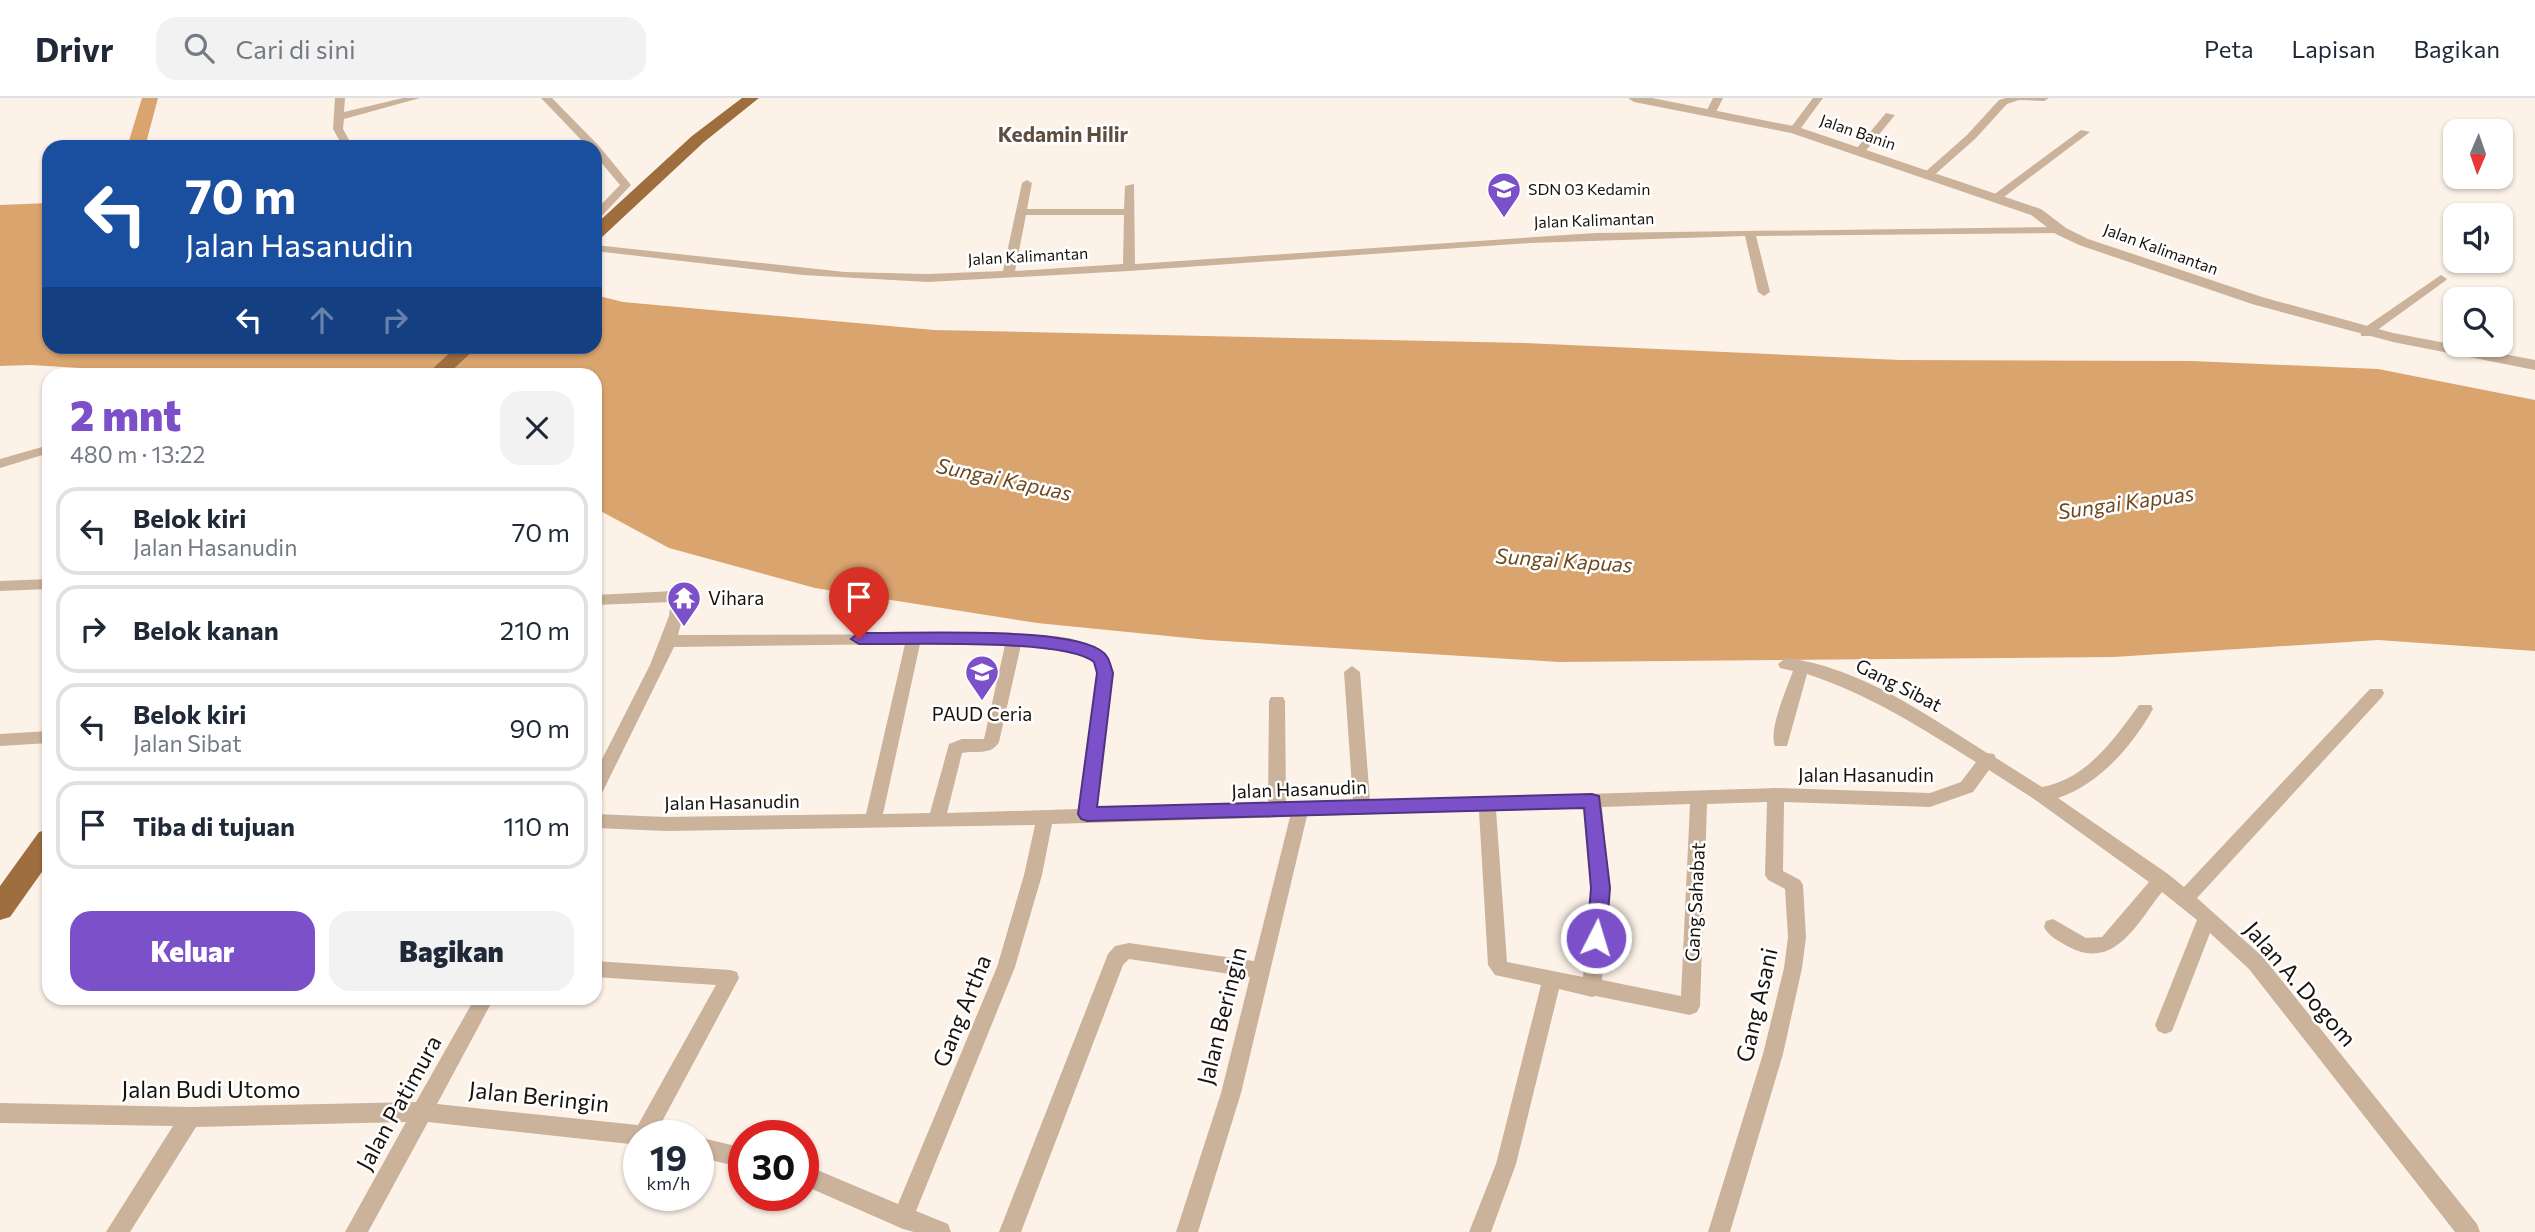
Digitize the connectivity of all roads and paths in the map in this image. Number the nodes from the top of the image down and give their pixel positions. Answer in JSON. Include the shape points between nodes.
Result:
{"nodes":[{"id":1,"x":340,"y":98,"type":"edge"},
{"id":2,"x":415,"y":98,"type":"edge"},
{"id":3,"x":546,"y":98,"type":"edge"},
{"id":4,"x":743,"y":98,"type":"edge"},
{"id":5,"x":751,"y":98,"type":"edge"},
{"id":6,"x":1634,"y":98,"type":"edge"},
{"id":7,"x":1718,"y":98,"type":"edge"},
{"id":8,"x":1818,"y":98,"type":"edge"},
{"id":9,"x":2016,"y":98,"type":"edge"},
{"id":10,"x":2022,"y":98,"type":"edge"},
{"id":11,"x":2044,"y":98,"type":"edge"},
{"id":12,"x":1711,"y":112,"type":"junction"},
{"id":13,"x":1890,"y":115,"type":"dead end"},
{"id":14,"x":338,"y":117,"type":"junction"},
{"id":15,"x":1794,"y":130,"type":"junction"},
{"id":16,"x":2085,"y":132,"type":"dead end"},
{"id":17,"x":698,"y":139,"type":"junction"},
{"id":18,"x":344,"y":140,"type":"edge"},
{"id":19,"x":586,"y":140,"type":"edge"},
{"id":20,"x":1860,"y":151,"type":"junction"},
{"id":21,"x":602,"y":157,"type":"edge"},
{"id":22,"x":1928,"y":175,"type":"junction"},
{"id":23,"x":1027,"y":183,"type":"dead end"},
{"id":24,"x":1130,"y":186,"type":"dead end"},
{"id":25,"x":1996,"y":198,"type":"junction"},
{"id":26,"x":602,"y":210,"type":"edge"},
{"id":27,"x":1020,"y":212,"type":"junction"},
{"id":28,"x":1130,"y":212,"type":"junction"},
{"id":29,"x":602,"y":228,"type":"edge"},
{"id":30,"x":2060,"y":230,"type":"junction"},
{"id":31,"x":1750,"y":233,"type":"junction"},
{"id":32,"x":602,"y":249,"type":"edge"},
{"id":33,"x":1129,"y":268,"type":"junction"},
{"id":34,"x":1008,"y":274,"type":"junction"},
{"id":35,"x":2441,"y":279,"type":"dead end"},
{"id":36,"x":1764,"y":292,"type":"dead end"},
{"id":37,"x":2365,"y":333,"type":"junction"},
{"id":38,"x":460,"y":354,"type":"edge"},
{"id":39,"x":2535,"y":365,"type":"edge"},
{"id":40,"x":444,"y":368,"type":"edge"},
{"id":41,"x":42,"y":451,"type":"edge"},
{"id":42,"x":0,"y":464,"type":"edge"},
{"id":43,"x":42,"y":584,"type":"edge"},
{"id":44,"x":0,"y":586,"type":"edge"},
{"id":45,"x":602,"y":600,"type":"edge"},
{"id":46,"x":914,"y":638,"type":"junction"},
{"id":47,"x":668,"y":640,"type":"junction"},
{"id":48,"x":1014,"y":640,"type":"junction"},
{"id":49,"x":1352,"y":672,"type":"dead end"},
{"id":50,"x":2375,"y":693,"type":"dead end"},
{"id":51,"x":1277,"y":701,"type":"dead end"},
{"id":52,"x":2145,"y":709,"type":"dead end"},
{"id":53,"x":42,"y":737,"type":"edge"},
{"id":54,"x":0,"y":740,"type":"edge"},
{"id":55,"x":1781,"y":742,"type":"dead end"},
{"id":56,"x":1988,"y":759,"type":"junction"},
{"id":57,"x":602,"y":762,"type":"edge"},
{"id":58,"x":2040,"y":794,"type":"junction"},
{"id":59,"x":1776,"y":795,"type":"junction"},
{"id":60,"x":1699,"y":797,"type":"junction"},
{"id":61,"x":1592,"y":801,"type":"junction"},
{"id":62,"x":1487,"y":804,"type":"junction"},
{"id":63,"x":1362,"y":808,"type":"junction"},
{"id":64,"x":1300,"y":810,"type":"junction"},
{"id":65,"x":1276,"y":811,"type":"junction"},
{"id":66,"x":1087,"y":814,"type":"junction"},
{"id":67,"x":1045,"y":817,"type":"junction"},
{"id":68,"x":873,"y":820,"type":"junction"},
{"id":69,"x":937,"y":820,"type":"junction"},
{"id":70,"x":602,"y":821,"type":"edge"},
{"id":71,"x":42,"y":850,"type":"edge"},
{"id":72,"x":2162,"y":879,"type":"junction"},
{"id":73,"x":2185,"y":898,"type":"junction"},
{"id":74,"x":0,"y":908,"type":"edge"},
{"id":75,"x":2207,"y":918,"type":"junction"},
{"id":76,"x":2053,"y":927,"type":"dead end"},
{"id":77,"x":602,"y":969,"type":"edge"},
{"id":78,"x":1261,"y":970,"type":"junction"},
{"id":79,"x":1552,"y":980,"type":"junction"},
{"id":80,"x":1592,"y":989,"type":"junction"},
{"id":81,"x":481,"y":1005,"type":"edge"},
{"id":82,"x":2165,"y":1025,"type":"dead end"},
{"id":83,"x":423,"y":1112,"type":"junction"},
{"id":84,"x":0,"y":1113,"type":"edge"},
{"id":85,"x":191,"y":1117,"type":"junction"},
{"id":86,"x":654,"y":1120,"type":"edge"},
{"id":87,"x":623,"y":1133,"type":"edge"},
{"id":88,"x":819,"y":1181,"type":"edge"},
{"id":89,"x":903,"y":1218,"type":"junction"},
{"id":90,"x":117,"y":1232,"type":"edge"},
{"id":91,"x":356,"y":1232,"type":"edge"},
{"id":92,"x":940,"y":1232,"type":"edge"},
{"id":93,"x":1010,"y":1232,"type":"edge"},
{"id":94,"x":1187,"y":1232,"type":"edge"},
{"id":95,"x":1480,"y":1232,"type":"edge"},
{"id":96,"x":1719,"y":1232,"type":"edge"},
{"id":97,"x":2469,"y":1232,"type":"edge"}],
"edges":[{"from":1,"to":14,"type":"street"},
{"from":2,"to":14,"type":"street"},
{"from":3,"to":19,"type":"street"},
{"from":4,"to":17,"type":"highway"},
{"from":5,"to":17,"type":"highway"},
{"from":6,"to":12,"type":"street","name":"Jalan Banin"},
{"from":7,"to":12,"type":"street"},
{"from":8,"to":15,"type":"street"},
{"from":9,"to":22,"type":"street","via":[[2003,102]]},
{"from":10,"to":11,"type":"street"},
{"from":12,"to":15,"type":"street","name":"Jalan Banin"},
{"from":13,"to":20,"type":"street"},
{"from":14,"to":18,"type":"street"},
{"from":15,"to":20,"type":"street","name":"Jalan Banin"},
{"from":16,"to":25,"type":"street"},
{"from":17,"to":29,"type":"highway"},
{"from":20,"to":22,"type":"street","name":"Jalan Banin"},
{"from":21,"to":26,"type":"street","via":[[626,185]]},
{"from":22,"to":25,"type":"street","name":"Jalan Banin"},
{"from":23,"to":27,"type":"street"},
{"from":24,"to":28,"type":"street"},
{"from":25,"to":30,"type":"street","name":"Jalan Banin","via":[[2047,218]]},
{"from":27,"to":28,"type":"street"},
{"from":27,"to":34,"type":"street"},
{"from":28,"to":33,"type":"street"},
{"from":30,"to":31,"type":"street","name":"Jalan Kalimantan"},
{"from":30,"to":37,"type":"street","name":"Jalan Kalimantan","via":[[2208,285]]},
{"from":31,"to":33,"type":"street","name":"Jalan Kalimantan","via":[[1520,241]]},
{"from":31,"to":36,"type":"street"},
{"from":32,"to":34,"type":"street","name":"Jalan Kalimantan","via":[[889,279]]},
{"from":33,"to":34,"type":"street","name":"Jalan Kalimantan"},
{"from":35,"to":37,"type":"street"},
{"from":37,"to":39,"type":"street","name":"Jalan Kalimantan"},
{"from":38,"to":40,"type":"highway"},
{"from":41,"to":42,"type":"street"},
{"from":43,"to":44,"type":"street"},
{"from":45,"to":47,"type":"street","via":[[674,596],[679,608]]},
{"from":46,"to":47,"type":"street"},
{"from":46,"to":48,"type":"street"},
{"from":46,"to":68,"type":"street"},
{"from":47,"to":57,"type":"street"},
{"from":48,"to":66,"type":"street","via":[[1070,646],[1101,659],[1105,673]]},
{"from":48,"to":69,"type":"street","via":[[991,742],[955,749]]},
{"from":49,"to":63,"type":"street"},
{"from":50,"to":73,"type":"street"},
{"from":51,"to":65,"type":"street"},
{"from":52,"to":58,"type":"street","via":[[2086,776],[2053,793]]},
{"from":53,"to":54,"type":"street"},
{"from":55,"to":56,"type":"street","name":"Gang Sibat","via":[[1794,665],[1848,681]]},
{"from":56,"to":58,"type":"street","name":"Jalan A. Dogom"},
{"from":56,"to":59,"type":"street","name":"Jalan Hasanudin","via":[[1967,787],[1930,800]]},
{"from":58,"to":72,"type":"street","name":"Jalan A. Dogom"},
{"from":59,"to":60,"type":"street","name":"Jalan Hasanudin"},
{"from":59,"to":96,"type":"street","name":"Gang Asani","via":[[1774,875],[1794,885],[1797,937],[1793,968],[1773,1054]]},
{"from":60,"to":61,"type":"street","name":"Jalan Hasanudin"},
{"from":60,"to":80,"type":"street","name":"Gang Sahabat","via":[[1690,1006]]},
{"from":61,"to":62,"type":"street","name":"Jalan Hasanudin"},
{"from":61,"to":80,"type":"street","via":[[1600,888]]},
{"from":62,"to":63,"type":"street","name":"Jalan Hasanudin"},
{"from":62,"to":79,"type":"street","via":[[1497,965]]},
{"from":63,"to":64,"type":"street","name":"Jalan Hasanudin"},
{"from":64,"to":65,"type":"street","name":"Jalan Hasanudin"},
{"from":64,"to":78,"type":"street","name":"Jalan Beringin"},
{"from":65,"to":66,"type":"street","name":"Jalan Hasanudin"},
{"from":66,"to":67,"type":"street","name":"Jalan Hasanudin"},
{"from":67,"to":69,"type":"street","name":"Jalan Hasanudin"},
{"from":67,"to":89,"type":"street","name":"Gang Artha","via":[[1006,967]]},
{"from":68,"to":69,"type":"street","name":"Jalan Hasanudin"},
{"from":68,"to":70,"type":"street","name":"Jalan Hasanudin"},
{"from":71,"to":74,"type":"highway"},
{"from":72,"to":73,"type":"street","name":"Jalan A. Dogom"},
{"from":72,"to":76,"type":"street","via":[[2102,948],[2077,943]]},
{"from":73,"to":75,"type":"street","name":"Jalan A. Dogom"},
{"from":75,"to":82,"type":"street"},
{"from":75,"to":97,"type":"street","name":"Jalan A. Dogom","via":[[2256,963]]},
{"from":77,"to":86,"type":"street","via":[[730,978]]},
{"from":78,"to":93,"type":"street","via":[[1122,952],[1115,960]]},
{"from":78,"to":94,"type":"street","name":"Jalan Beringin","via":[[1231,1093]]},
{"from":79,"to":80,"type":"street"},
{"from":79,"to":95,"type":"street","via":[[1506,1164]]},
{"from":81,"to":83,"type":"street","name":"Jalan Patimura"},
{"from":83,"to":85,"type":"street","name":"Jalan Budi Utomo"},
{"from":83,"to":87,"type":"street","name":"Jalan Beringin"},
{"from":83,"to":91,"type":"street","name":"Jalan Patimura"},
{"from":84,"to":85,"type":"street","name":"Jalan Budi Utomo"},
{"from":85,"to":90,"type":"street"},
{"from":88,"to":89,"type":"street"},
{"from":89,"to":92,"type":"street"}]}
